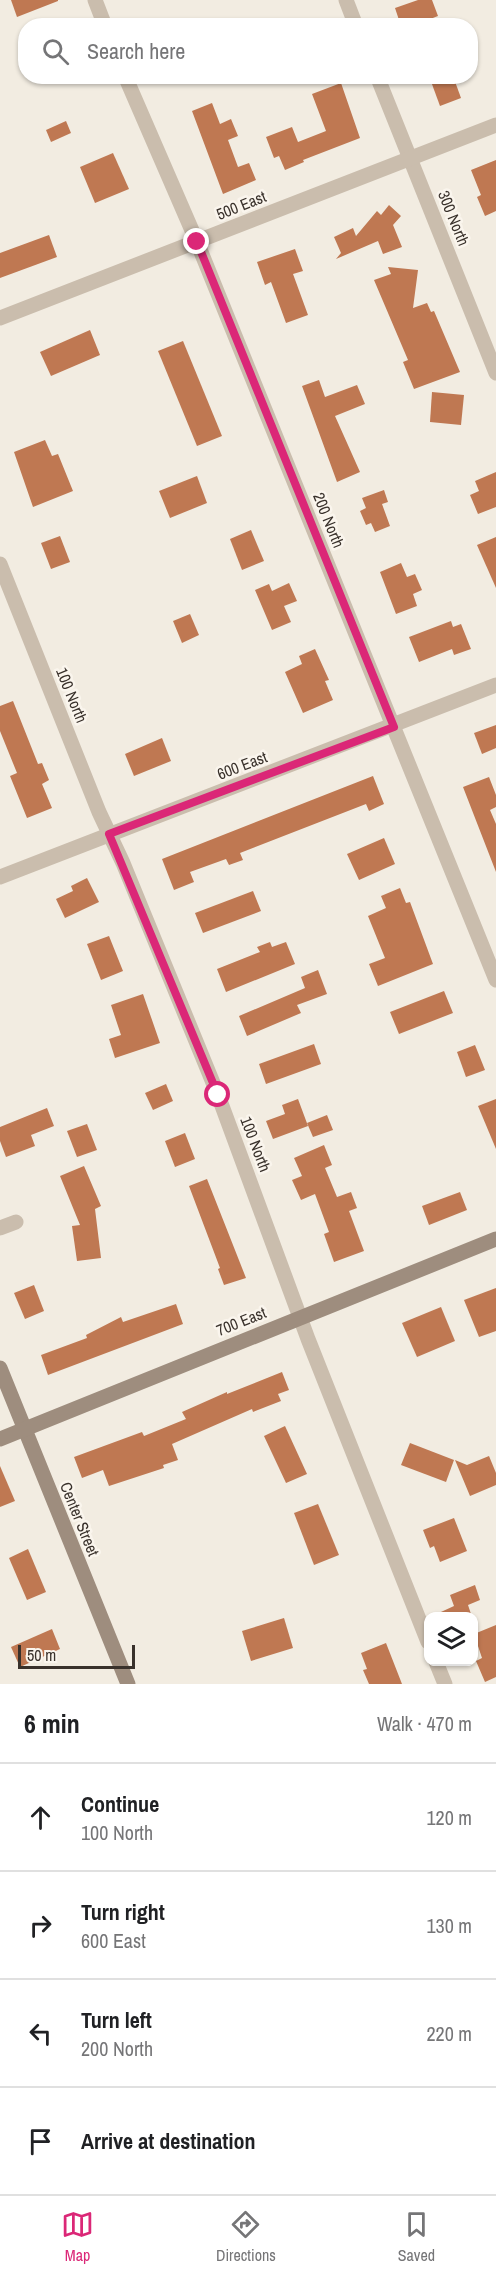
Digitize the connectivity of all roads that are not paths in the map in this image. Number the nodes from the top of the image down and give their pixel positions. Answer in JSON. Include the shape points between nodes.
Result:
{"nodes":[{"id":1,"x":95,"y":0,"type":"edge"},
{"id":2,"x":346,"y":0,"type":"edge"},
{"id":3,"x":102,"y":18,"type":"edge"},
{"id":4,"x":353,"y":18,"type":"edge"},
{"id":5,"x":128,"y":84,"type":"edge"},
{"id":6,"x":380,"y":84,"type":"edge"},
{"id":7,"x":496,"y":125,"type":"edge"},
{"id":8,"x":410,"y":156,"type":"junction"},
{"id":9,"x":197,"y":242,"type":"junction"},
{"id":10,"x":0,"y":318,"type":"edge"},
{"id":11,"x":496,"y":373,"type":"edge"},
{"id":12,"x":0,"y":564,"type":"edge"},
{"id":13,"x":496,"y":685,"type":"edge"},
{"id":14,"x":394,"y":727,"type":"junction"},
{"id":15,"x":109,"y":834,"type":"junction"},
{"id":16,"x":0,"y":878,"type":"edge"},
{"id":17,"x":496,"y":980,"type":"edge"},
{"id":18,"x":16,"y":1222,"type":"dead end"},
{"id":19,"x":0,"y":1228,"type":"edge"},
{"id":20,"x":496,"y":1239,"type":"edge"},
{"id":21,"x":300,"y":1316,"type":"junction"},
{"id":22,"x":0,"y":1368,"type":"edge"},
{"id":23,"x":25,"y":1429,"type":"junction"},
{"id":24,"x":0,"y":1439,"type":"edge"},
{"id":25,"x":424,"y":1629,"type":"edge"},
{"id":26,"x":438,"y":1666,"type":"edge"},
{"id":27,"x":124,"y":1683,"type":"edge"},
{"id":28,"x":445,"y":1684,"type":"edge"}],
"edges":[{"from":1,"to":3,"type":"street"},
{"from":2,"to":4,"type":"street"},
{"from":5,"to":9,"type":"street","name":"200 North"},
{"from":6,"to":8,"type":"street","name":"300 North"},
{"from":7,"to":8,"type":"street","name":"500 East"},
{"from":8,"to":9,"type":"street","name":"500 East"},
{"from":8,"to":11,"type":"street","name":"300 North"},
{"from":9,"to":10,"type":"street","name":"500 East"},
{"from":9,"to":14,"type":"street","name":"200 North"},
{"from":12,"to":15,"type":"street","name":"100 North"},
{"from":13,"to":14,"type":"street","name":"600 East"},
{"from":14,"to":15,"type":"street","name":"600 East"},
{"from":14,"to":17,"type":"street","name":"200 North"},
{"from":15,"to":16,"type":"street","name":"600 East"},
{"from":15,"to":21,"type":"street","name":"100 North","via":[[218,1095]]},
{"from":18,"to":19,"type":"street"},
{"from":20,"to":21,"type":"street","name":"700 East"},
{"from":21,"to":23,"type":"street","name":"700 East"},
{"from":21,"to":25,"type":"street","name":"100 North"},
{"from":22,"to":23,"type":"street","name":"Center Street"},
{"from":23,"to":24,"type":"street","name":"700 East"},
{"from":23,"to":27,"type":"street","name":"Center Street"},
{"from":26,"to":28,"type":"street"}]}
